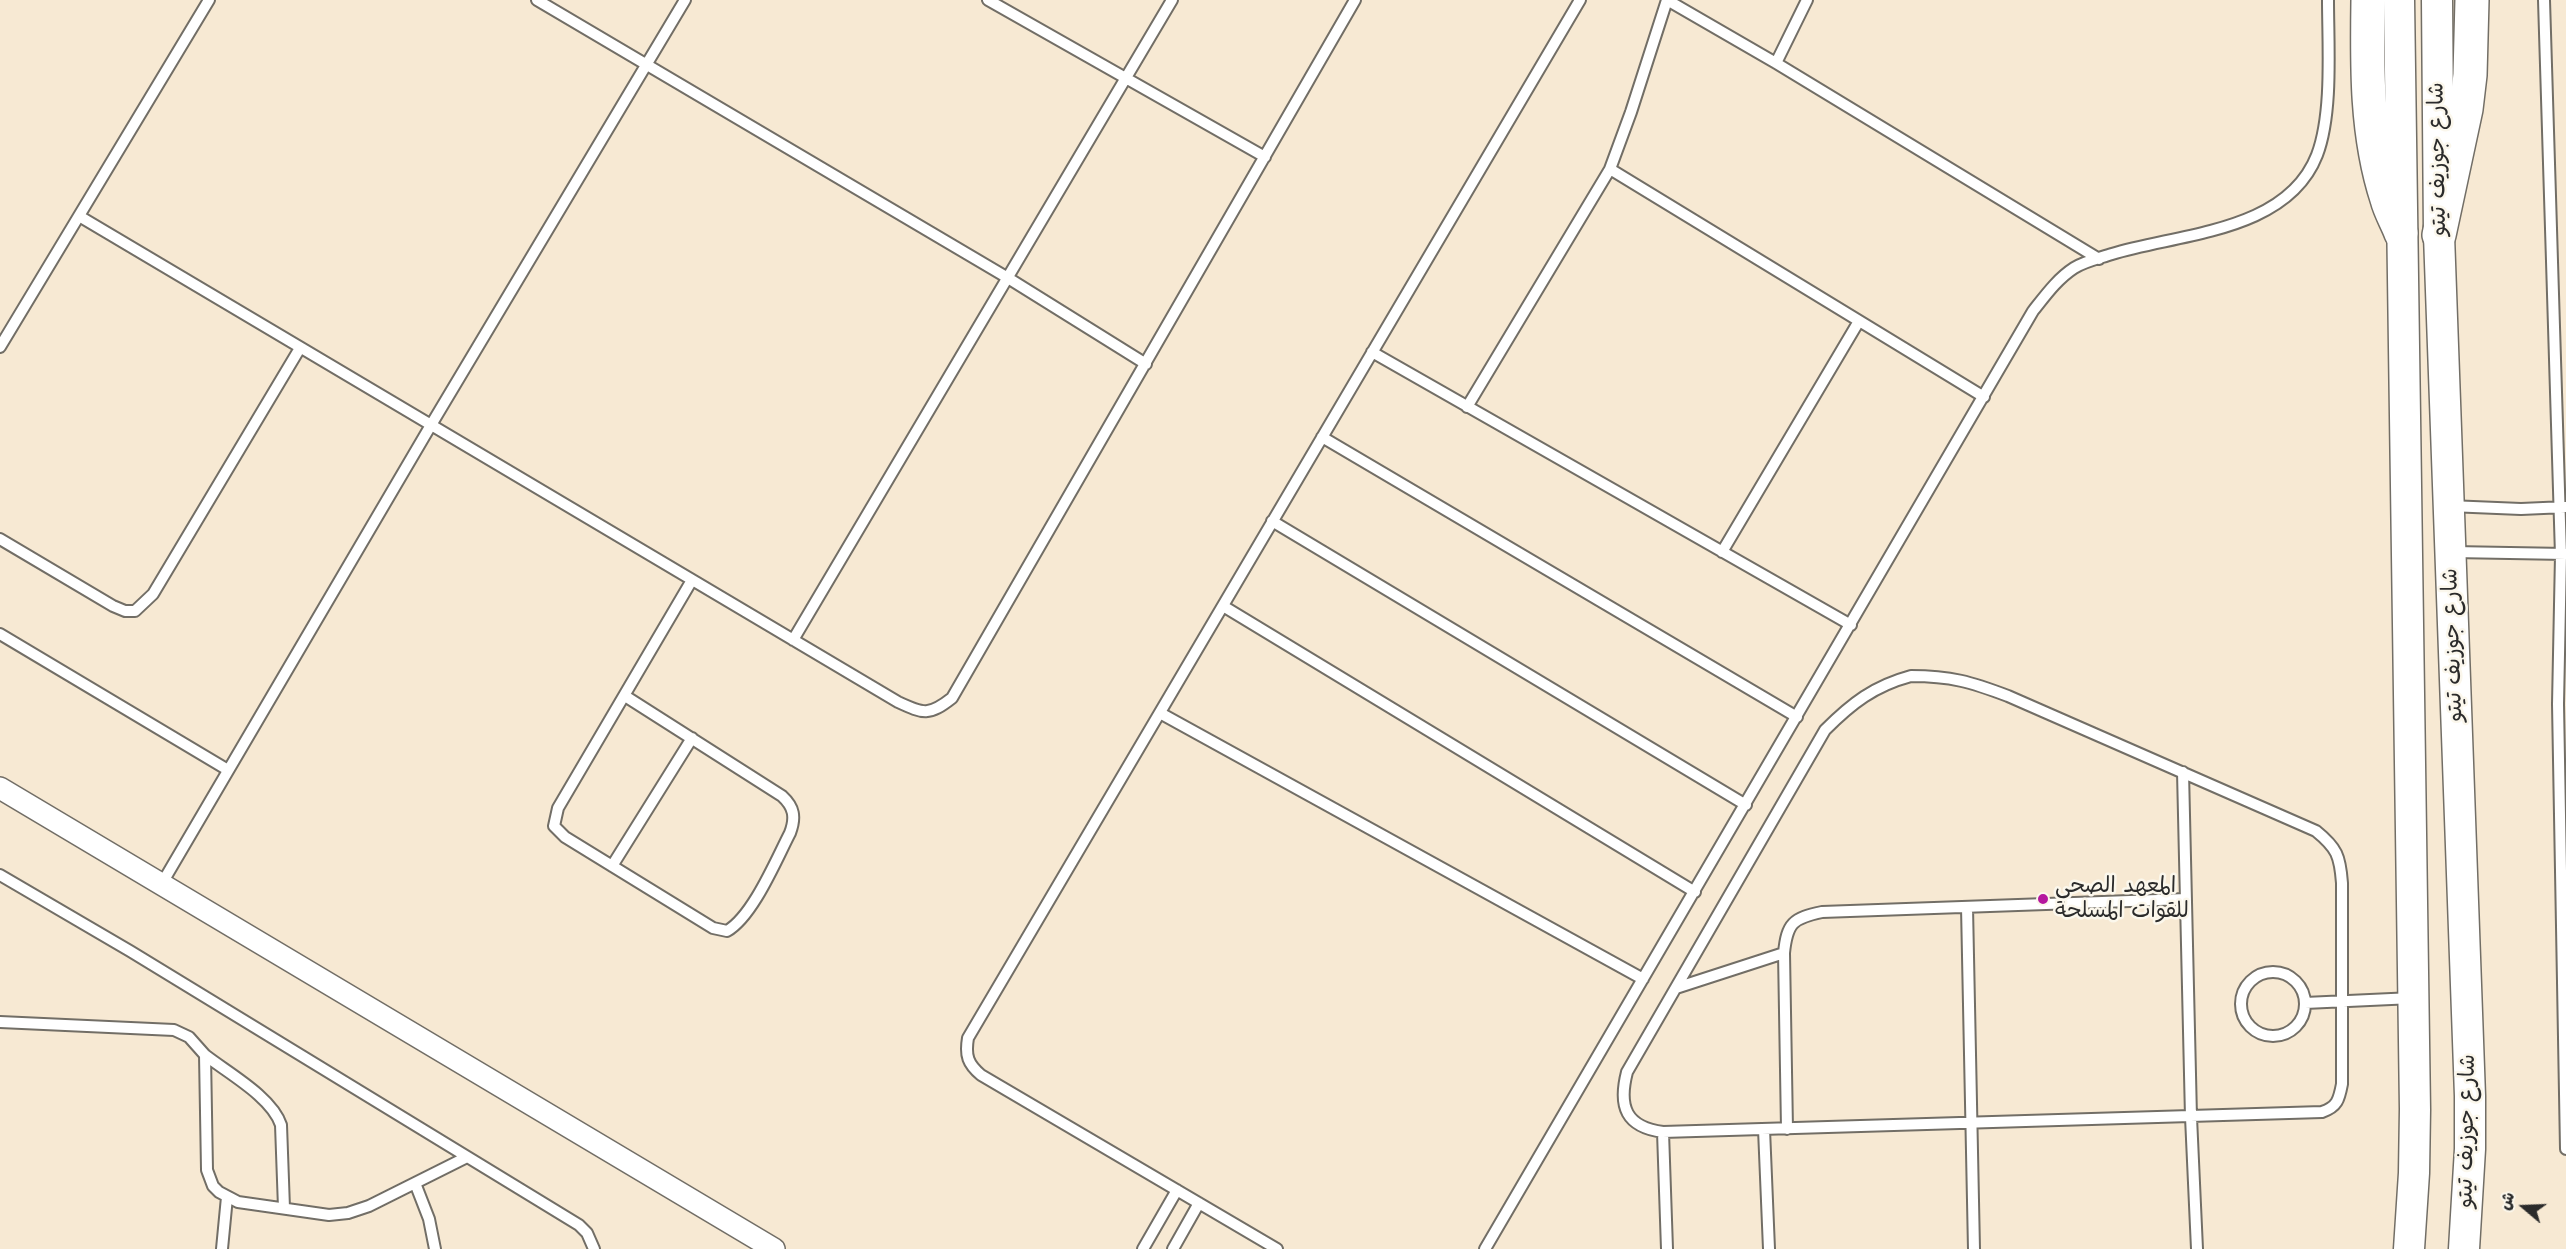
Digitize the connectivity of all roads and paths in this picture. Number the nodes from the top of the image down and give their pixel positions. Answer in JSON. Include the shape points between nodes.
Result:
{"nodes":[{"id":1,"x":209,"y":0,"type":"edge"},
{"id":2,"x":537,"y":0,"type":"edge"},
{"id":3,"x":685,"y":0,"type":"edge"},
{"id":4,"x":988,"y":0,"type":"edge"},
{"id":5,"x":1172,"y":0,"type":"edge"},
{"id":6,"x":1355,"y":0,"type":"edge"},
{"id":7,"x":1580,"y":0,"type":"edge"},
{"id":8,"x":1667,"y":0,"type":"edge"},
{"id":9,"x":1807,"y":0,"type":"edge"},
{"id":10,"x":2328,"y":0,"type":"edge"},
{"id":11,"x":2368,"y":0,"type":"edge"},
{"id":12,"x":2399,"y":0,"type":"edge"},
{"id":13,"x":2437,"y":0,"type":"edge"},
{"id":14,"x":2472,"y":0,"type":"edge"},
{"id":15,"x":2544,"y":0,"type":"edge"},
{"id":16,"x":1776,"y":63,"type":"junction"},
{"id":17,"x":646,"y":66,"type":"junction"},
{"id":18,"x":1125,"y":79,"type":"junction"},
{"id":19,"x":1265,"y":158,"type":"junction"},
{"id":20,"x":1610,"y":169,"type":"junction"},
{"id":21,"x":79,"y":216,"type":"junction"},
{"id":22,"x":2402,"y":233,"type":"junction"},
{"id":23,"x":2439,"y":235,"type":"junction"},
{"id":24,"x":2098,"y":259,"type":"junction"},
{"id":25,"x":1008,"y":278,"type":"junction"},
{"id":26,"x":1859,"y":321,"type":"junction"},
{"id":27,"x":0,"y":347,"type":"edge"},
{"id":28,"x":300,"y":348,"type":"junction"},
{"id":29,"x":1372,"y":352,"type":"junction"},
{"id":30,"x":1146,"y":364,"type":"junction"},
{"id":31,"x":1984,"y":397,"type":"junction"},
{"id":32,"x":1467,"y":406,"type":"junction"},
{"id":33,"x":431,"y":425,"type":"junction"},
{"id":34,"x":1322,"y":437,"type":"junction"},
{"id":35,"x":2449,"y":506,"type":"junction"},
{"id":36,"x":2563,"y":507,"type":"edge"},
{"id":37,"x":1272,"y":521,"type":"junction"},
{"id":38,"x":0,"y":539,"type":"edge"},
{"id":39,"x":1722,"y":552,"type":"junction"},
{"id":40,"x":2450,"y":552,"type":"junction"},
{"id":41,"x":2563,"y":554,"type":"edge"},
{"id":42,"x":692,"y":580,"type":"junction"},
{"id":43,"x":1223,"y":606,"type":"junction"},
{"id":44,"x":1851,"y":625,"type":"junction"},
{"id":45,"x":0,"y":634,"type":"edge"},
{"id":46,"x":794,"y":640,"type":"junction"},
{"id":47,"x":625,"y":696,"type":"junction"},
{"id":48,"x":1160,"y":712,"type":"junction"},
{"id":49,"x":1797,"y":717,"type":"junction"},
{"id":50,"x":692,"y":738,"type":"junction"},
{"id":51,"x":228,"y":770,"type":"junction"},
{"id":52,"x":2183,"y":772,"type":"junction"},
{"id":53,"x":0,"y":788,"type":"edge"},
{"id":54,"x":1746,"y":805,"type":"junction"},
{"id":55,"x":612,"y":866,"type":"junction"},
{"id":56,"x":0,"y":875,"type":"edge"},
{"id":57,"x":161,"y":885,"type":"junction"},
{"id":58,"x":1695,"y":892,"type":"junction"},
{"id":59,"x":2186,"y":899,"type":"junction"},
{"id":60,"x":1967,"y":907,"type":"junction"},
{"id":61,"x":1784,"y":953,"type":"junction"},
{"id":62,"x":1643,"y":979,"type":"junction"},
{"id":63,"x":1676,"y":988,"type":"junction"},
{"id":64,"x":2413,"y":998,"type":"junction"},
{"id":65,"x":2305,"y":1003,"type":"junction"},
{"id":66,"x":2341,"y":1003,"type":"junction"},
{"id":67,"x":0,"y":1022,"type":"edge"},
{"id":68,"x":205,"y":1054,"type":"junction"},
{"id":69,"x":2191,"y":1117,"type":"junction"},
{"id":70,"x":1971,"y":1124,"type":"junction"},
{"id":71,"x":1764,"y":1129,"type":"junction"},
{"id":72,"x":1787,"y":1129,"type":"junction"},
{"id":73,"x":1663,"y":1132,"type":"junction"},
{"id":74,"x":2566,"y":1149,"type":"edge"},
{"id":75,"x":467,"y":1157,"type":"junction"},
{"id":76,"x":415,"y":1183,"type":"junction"},
{"id":77,"x":1176,"y":1190,"type":"junction"},
{"id":78,"x":226,"y":1197,"type":"junction"},
{"id":79,"x":1199,"y":1203,"type":"junction"},
{"id":80,"x":284,"y":1208,"type":"junction"},
{"id":81,"x":222,"y":1249,"type":"edge"},
{"id":82,"x":435,"y":1249,"type":"edge"},
{"id":83,"x":594,"y":1249,"type":"edge"},
{"id":84,"x":774,"y":1249,"type":"edge"},
{"id":85,"x":1143,"y":1249,"type":"edge"},
{"id":86,"x":1173,"y":1249,"type":"edge"},
{"id":87,"x":1277,"y":1249,"type":"edge"},
{"id":88,"x":1485,"y":1249,"type":"edge"},
{"id":89,"x":1667,"y":1249,"type":"edge"},
{"id":90,"x":1769,"y":1249,"type":"edge"},
{"id":91,"x":1974,"y":1249,"type":"edge"},
{"id":92,"x":2197,"y":1249,"type":"edge"},
{"id":93,"x":2409,"y":1249,"type":"edge"},
{"id":94,"x":2464,"y":1249,"type":"edge"}],
"edges":[{"from":1,"to":21,"type":"lane"},
{"from":2,"to":17,"type":"lane"},
{"from":3,"to":17,"type":"lane"},
{"from":4,"to":18,"type":"lane"},
{"from":5,"to":18,"type":"lane"},
{"from":6,"to":19,"type":"lane"},
{"from":7,"to":29,"type":"lane"},
{"from":8,"to":16,"type":"lane"},
{"from":8,"to":20,"type":"lane"},
{"from":9,"to":16,"type":"lane"},
{"from":10,"to":24,"type":"lane","via":[[2326,117],[2317,154],[2302,182],[2281,203],[2253,218]]},
{"from":11,"to":22,"type":"highway","via":[[2371,117],[2387,200]]},
{"from":12,"to":22,"type":"main road","name":"شارع جوزيف تيتو"},
{"from":13,"to":23,"type":"main road","name":"شارع جوزيف تيتو"},
{"from":14,"to":23,"type":"highway","via":[[2466,109]]},
{"from":15,"to":36,"type":"lane"},
{"from":16,"to":24,"type":"lane"},
{"from":17,"to":25,"type":"lane"},
{"from":17,"to":33,"type":"lane"},
{"from":18,"to":19,"type":"lane"},
{"from":18,"to":25,"type":"lane"},
{"from":19,"to":30,"type":"lane"},
{"from":20,"to":26,"type":"lane"},
{"from":20,"to":32,"type":"lane"},
{"from":21,"to":27,"type":"lane"},
{"from":21,"to":28,"type":"lane"},
{"from":22,"to":64,"type":"main road","name":"شارع جوزيف تيتو"},
{"from":23,"to":35,"type":"main road","name":"شارع جوزيف تيتو"},
{"from":24,"to":31,"type":"lane","via":[[2075,268],[2054,284],[2033,311]]},
{"from":25,"to":30,"type":"lane"},
{"from":25,"to":46,"type":"lane"},
{"from":26,"to":31,"type":"lane"},
{"from":26,"to":39,"type":"lane"},
{"from":28,"to":33,"type":"lane"},
{"from":28,"to":38,"type":"lane","via":[[153,594],[135,611],[113,606]]},
{"from":29,"to":32,"type":"lane"},
{"from":29,"to":34,"type":"lane"},
{"from":30,"to":46,"type":"lane","via":[[952,698],[936,710],[917,710]]},
{"from":31,"to":44,"type":"lane"},
{"from":32,"to":39,"type":"lane"},
{"from":33,"to":42,"type":"lane"},
{"from":33,"to":51,"type":"lane"},
{"from":34,"to":37,"type":"lane"},
{"from":34,"to":49,"type":"lane"},
{"from":35,"to":36,"type":"lane"},
{"from":35,"to":40,"type":"main road","name":"شارع جوزيف تيتو"},
{"from":36,"to":41,"type":"lane"},
{"from":37,"to":43,"type":"lane"},
{"from":37,"to":54,"type":"lane"},
{"from":39,"to":44,"type":"lane"},
{"from":40,"to":41,"type":"lane"},
{"from":40,"to":94,"type":"main road","name":"شارع جوزيف تيتو","via":[[2470,1096]]},
{"from":41,"to":74,"type":"lane","via":[[2558,704]]},
{"from":42,"to":46,"type":"lane"},
{"from":42,"to":47,"type":"lane"},
{"from":43,"to":48,"type":"lane"},
{"from":43,"to":58,"type":"lane"},
{"from":44,"to":49,"type":"lane"},
{"from":45,"to":51,"type":"lane"},
{"from":47,"to":50,"type":"lane"},
{"from":47,"to":55,"type":"lane","via":[[554,819],[558,832]]},
{"from":48,"to":62,"type":"lane"},
{"from":48,"to":77,"type":"lane","via":[[976,1022],[966,1054],[970,1066],[981,1076]]},
{"from":49,"to":54,"type":"lane"},
{"from":50,"to":55,"type":"lane"},
{"from":50,"to":55,"type":"lane","via":[[782,796],[793,812],[795,822],[752,904],[736,926],[719,931]]},
{"from":51,"to":57,"type":"lane"},
{"from":52,"to":59,"type":"lane"},
{"from":52,"to":63,"type":"lane","via":[[1971,682],[1944,676],[1911,676],[1885,683],[1848,706],[1825,730]]},
{"from":52,"to":66,"type":"lane","via":[[2316,831],[2332,844],[2341,861]]},
{"from":53,"to":57,"type":"street"},
{"from":54,"to":58,"type":"lane"},
{"from":56,"to":75,"type":"lane"},
{"from":57,"to":84,"type":"street"},
{"from":58,"to":62,"type":"lane"},
{"from":59,"to":60,"type":"lane"},
{"from":59,"to":69,"type":"lane"},
{"from":60,"to":61,"type":"lane","via":[[1800,916],[1785,937]]},
{"from":60,"to":70,"type":"lane"},
{"from":61,"to":63,"type":"lane"},
{"from":61,"to":72,"type":"lane"},
{"from":62,"to":88,"type":"lane"},
{"from":63,"to":73,"type":"lane","via":[[1628,1072],[1623,1090],[1624,1107],[1632,1121],[1644,1130]]},
{"from":64,"to":66,"type":"lane"},
{"from":64,"to":93,"type":"main road","name":"شارع جوزيف تيتو","via":[[2414,1173]]},
{"from":65,"to":65,"type":"lane","via":[[2295,980],[2272,972],[2250,981],[2241,1004],[2251,1027],[2274,1036],[2296,1026]]},
{"from":65,"to":66,"type":"lane"},
{"from":66,"to":69,"type":"lane","via":[[2342,1084],[2333,1108],[2322,1112]]},
{"from":67,"to":68,"type":"lane","via":[[174,1030],[189,1036]]},
{"from":68,"to":78,"type":"lane","via":[[207,1170],[213,1186]]},
{"from":68,"to":80,"type":"lane","via":[[269,1104],[278,1118]]},
{"from":69,"to":70,"type":"lane"},
{"from":69,"to":92,"type":"lane"},
{"from":70,"to":72,"type":"lane"},
{"from":70,"to":91,"type":"lane"},
{"from":71,"to":72,"type":"lane"},
{"from":71,"to":73,"type":"lane"},
{"from":71,"to":90,"type":"lane"},
{"from":73,"to":89,"type":"lane"},
{"from":75,"to":76,"type":"lane"},
{"from":75,"to":83,"type":"lane","via":[[579,1225]]},
{"from":76,"to":80,"type":"lane","via":[[348,1213],[329,1215]]},
{"from":76,"to":82,"type":"lane"},
{"from":77,"to":79,"type":"lane"},
{"from":77,"to":85,"type":"lane"},
{"from":78,"to":80,"type":"lane"},
{"from":78,"to":81,"type":"lane"},
{"from":79,"to":86,"type":"lane"},
{"from":79,"to":87,"type":"lane"}]}
